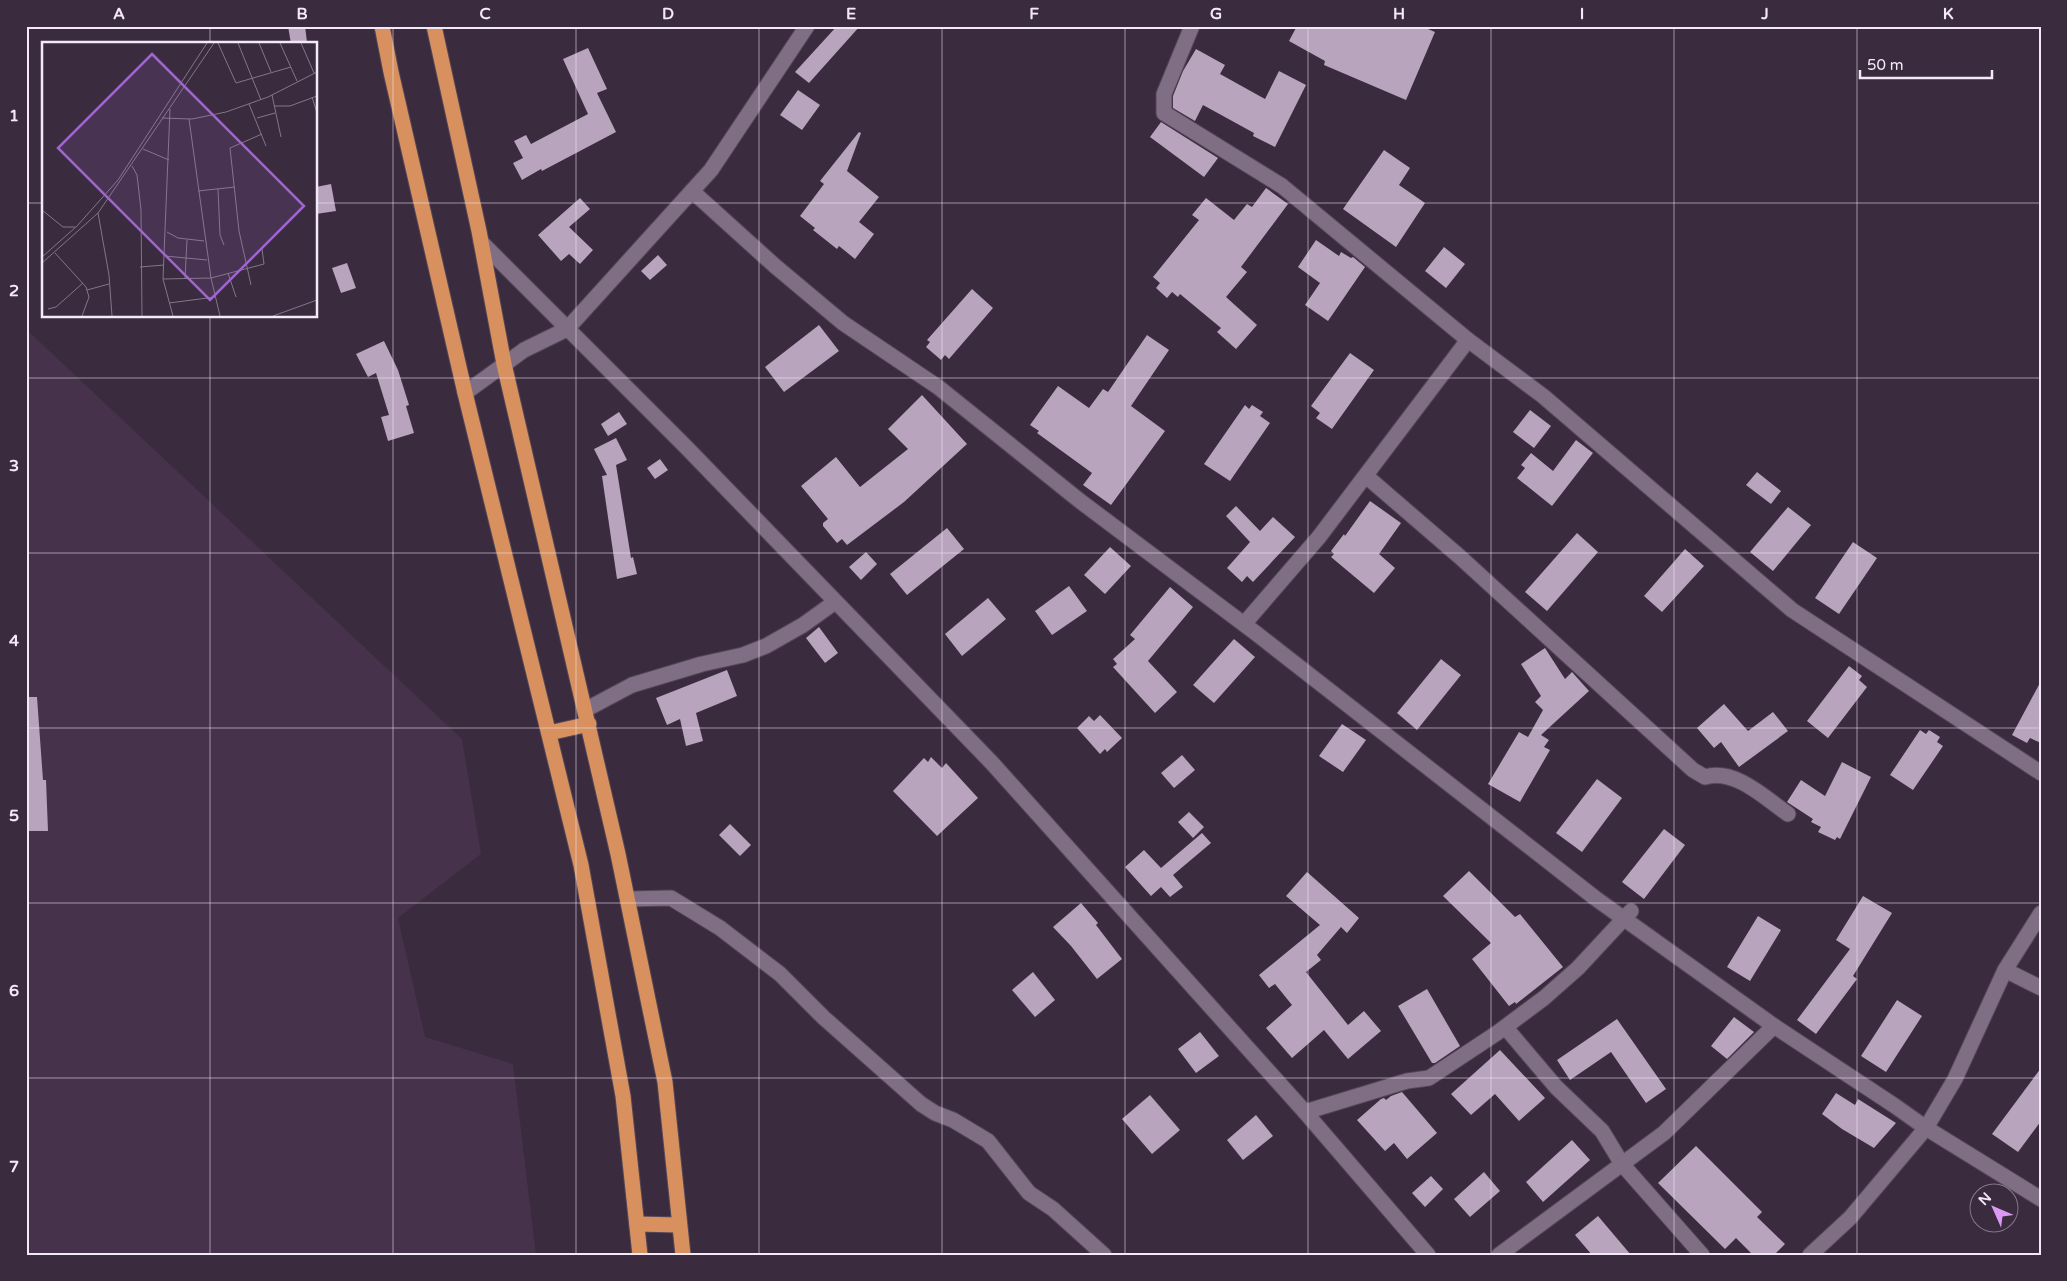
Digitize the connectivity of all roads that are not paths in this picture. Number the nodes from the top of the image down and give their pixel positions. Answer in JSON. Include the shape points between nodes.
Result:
{"nodes":[{"id":1,"x":382,"y":26,"type":"edge"},
{"id":2,"x":434,"y":26,"type":"edge"},
{"id":3,"x":807,"y":26,"type":"edge"},
{"id":4,"x":1192,"y":26,"type":"edge"},
{"id":5,"x":692,"y":192,"type":"junction"},
{"id":6,"x":481,"y":242,"type":"junction"},
{"id":7,"x":567,"y":329,"type":"junction"},
{"id":8,"x":1468,"y":340,"type":"junction"},
{"id":9,"x":504,"y":364,"type":"junction"},
{"id":10,"x":465,"y":393,"type":"junction"},
{"id":11,"x":1366,"y":476,"type":"junction"},
{"id":12,"x":835,"y":602,"type":"junction"},
{"id":13,"x":1244,"y":624,"type":"junction"},
{"id":14,"x":587,"y":717,"type":"junction"},
{"id":15,"x":549,"y":733,"type":"junction"},
{"id":16,"x":2041,"y":773,"type":"edge"},
{"id":17,"x":1788,"y":814,"type":"dead end"},
{"id":18,"x":628,"y":898,"type":"junction"},
{"id":19,"x":1631,"y":911,"type":"dead end"},
{"id":20,"x":2041,"y":913,"type":"edge"},
{"id":21,"x":2005,"y":970,"type":"junction"},
{"id":22,"x":2041,"y":988,"type":"edge"},
{"id":23,"x":1774,"y":1026,"type":"junction"},
{"id":24,"x":1506,"y":1028,"type":"junction"},
{"id":25,"x":1305,"y":1112,"type":"junction"},
{"id":26,"x":1926,"y":1128,"type":"junction"},
{"id":27,"x":1622,"y":1164,"type":"junction"},
{"id":28,"x":2041,"y":1199,"type":"edge"},
{"id":29,"x":637,"y":1224,"type":"junction"},
{"id":30,"x":679,"y":1225,"type":"junction"},
{"id":31,"x":640,"y":1255,"type":"edge"},
{"id":32,"x":684,"y":1255,"type":"edge"},
{"id":33,"x":1104,"y":1255,"type":"edge"},
{"id":34,"x":1428,"y":1255,"type":"edge"},
{"id":35,"x":1500,"y":1255,"type":"edge"},
{"id":36,"x":1702,"y":1255,"type":"edge"},
{"id":37,"x":1810,"y":1255,"type":"edge"}],
"edges":[{"from":1,"to":10,"type":"highway"},
{"from":2,"to":6,"type":"highway"},
{"from":3,"to":5,"type":"street","via":[[711,170]]},
{"from":4,"to":8,"type":"street","via":[[1164,94],[1164,113],[1282,186]]},
{"from":5,"to":7,"type":"street"},
{"from":5,"to":13,"type":"street","via":[[843,323],[938,387],[1080,502]]},
{"from":6,"to":7,"type":"street"},
{"from":6,"to":9,"type":"highway"},
{"from":7,"to":9,"type":"street","via":[[524,350]]},
{"from":7,"to":12,"type":"street"},
{"from":8,"to":11,"type":"street"},
{"from":8,"to":16,"type":"street","via":[[1543,396],[1792,610]]},
{"from":9,"to":10,"type":"street"},
{"from":9,"to":14,"type":"highway"},
{"from":10,"to":15,"type":"highway"},
{"from":11,"to":13,"type":"street","via":[[1319,537]]},
{"from":11,"to":17,"type":"street","via":[[1460,557],[1693,770],[1705,777],[1714,774],[1736,779]]},
{"from":12,"to":14,"type":"street","via":[[766,646],[632,685]]},
{"from":12,"to":25,"type":"street","via":[[1043,819]]},
{"from":13,"to":23,"type":"street","via":[[1595,898]]},
{"from":14,"to":15,"type":"highway"},
{"from":14,"to":18,"type":"highway"},
{"from":15,"to":29,"type":"highway","via":[[581,865],[623,1096]]},
{"from":18,"to":30,"type":"highway","via":[[665,1082]]},
{"from":18,"to":33,"type":"street","via":[[671,898],[720,928],[780,974],[824,1018],[921,1104],[988,1141],[1029,1193],[1053,1208]]},
{"from":19,"to":24,"type":"street","via":[[1578,968]]},
{"from":20,"to":21,"type":"street"},
{"from":21,"to":22,"type":"street"},
{"from":21,"to":26,"type":"street","via":[[1955,1079]]},
{"from":23,"to":26,"type":"street"},
{"from":23,"to":27,"type":"street","via":[[1664,1134]]},
{"from":24,"to":25,"type":"street","via":[[1429,1078],[1407,1081]]},
{"from":24,"to":27,"type":"street","via":[[1556,1087],[1602,1131]]},
{"from":25,"to":34,"type":"street"},
{"from":26,"to":28,"type":"street"},
{"from":26,"to":37,"type":"street","via":[[1850,1218]]},
{"from":27,"to":35,"type":"street"},
{"from":27,"to":36,"type":"street"},
{"from":29,"to":30,"type":"highway"},
{"from":29,"to":31,"type":"highway"},
{"from":30,"to":32,"type":"highway"}]}
